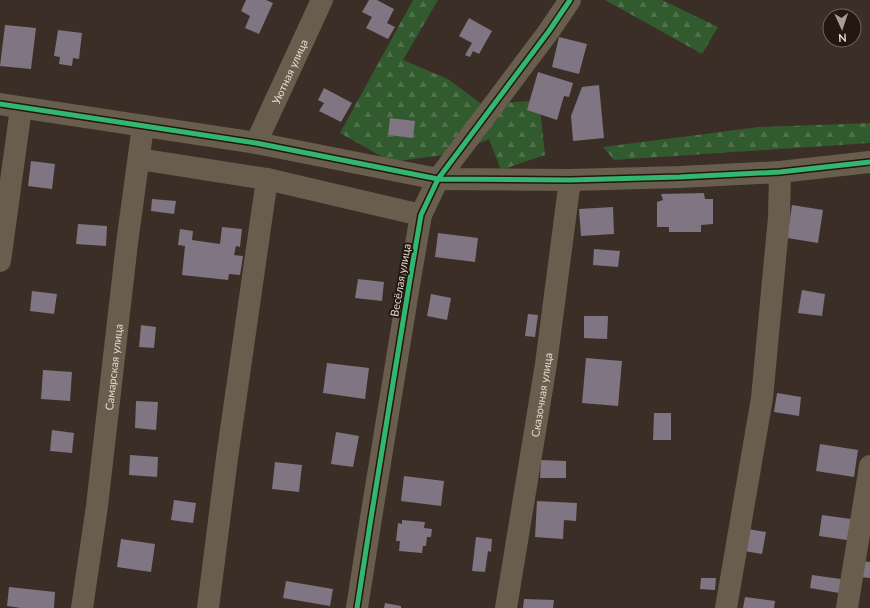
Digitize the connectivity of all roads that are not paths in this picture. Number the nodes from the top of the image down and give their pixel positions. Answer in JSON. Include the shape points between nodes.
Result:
{"nodes":[{"id":1,"x":322,"y":0,"type":"edge"},
{"id":2,"x":570,"y":0,"type":"edge"},
{"id":3,"x":10,"y":106,"type":"edge"},
{"id":4,"x":143,"y":126,"type":"junction"},
{"id":5,"x":256,"y":143,"type":"junction"},
{"id":6,"x":139,"y":159,"type":"junction"},
{"id":7,"x":870,"y":162,"type":"edge"},
{"id":8,"x":780,"y":172,"type":"junction"},
{"id":9,"x":267,"y":179,"type":"junction"},
{"id":10,"x":438,"y":179,"type":"junction"},
{"id":11,"x":570,"y":180,"type":"junction"},
{"id":12,"x":421,"y":215,"type":"junction"},
{"id":13,"x":0,"y":261,"type":"edge"},
{"id":14,"x":870,"y":466,"type":"edge"},
{"id":15,"x":82,"y":608,"type":"edge"},
{"id":16,"x":208,"y":608,"type":"edge"},
{"id":17,"x":357,"y":608,"type":"edge"},
{"id":18,"x":506,"y":608,"type":"edge"},
{"id":19,"x":726,"y":608,"type":"edge"},
{"id":20,"x":848,"y":608,"type":"edge"}],
"edges":[{"from":1,"to":5,"type":"street","name":"Уютная улица"},
{"from":2,"to":10,"type":"street","name":"Весёлая улица"},
{"from":3,"to":4,"type":"street"},
{"from":3,"to":13,"type":"street"},
{"from":4,"to":5,"type":"street"},
{"from":4,"to":6,"type":"street","name":"Самарская улица"},
{"from":5,"to":10,"type":"street"},
{"from":6,"to":9,"type":"street"},
{"from":6,"to":15,"type":"street","name":"Самарская улица"},
{"from":7,"to":8,"type":"street"},
{"from":8,"to":11,"type":"street"},
{"from":8,"to":19,"type":"street","via":[[779,217],[762,398]]},
{"from":9,"to":12,"type":"street"},
{"from":9,"to":16,"type":"street"},
{"from":10,"to":11,"type":"street"},
{"from":10,"to":12,"type":"street","name":"Весёлая улица"},
{"from":11,"to":18,"type":"street","name":"Сказочная улица","via":[[546,364]]},
{"from":12,"to":17,"type":"street","name":"Весёлая улица"},
{"from":14,"to":20,"type":"street"}]}
